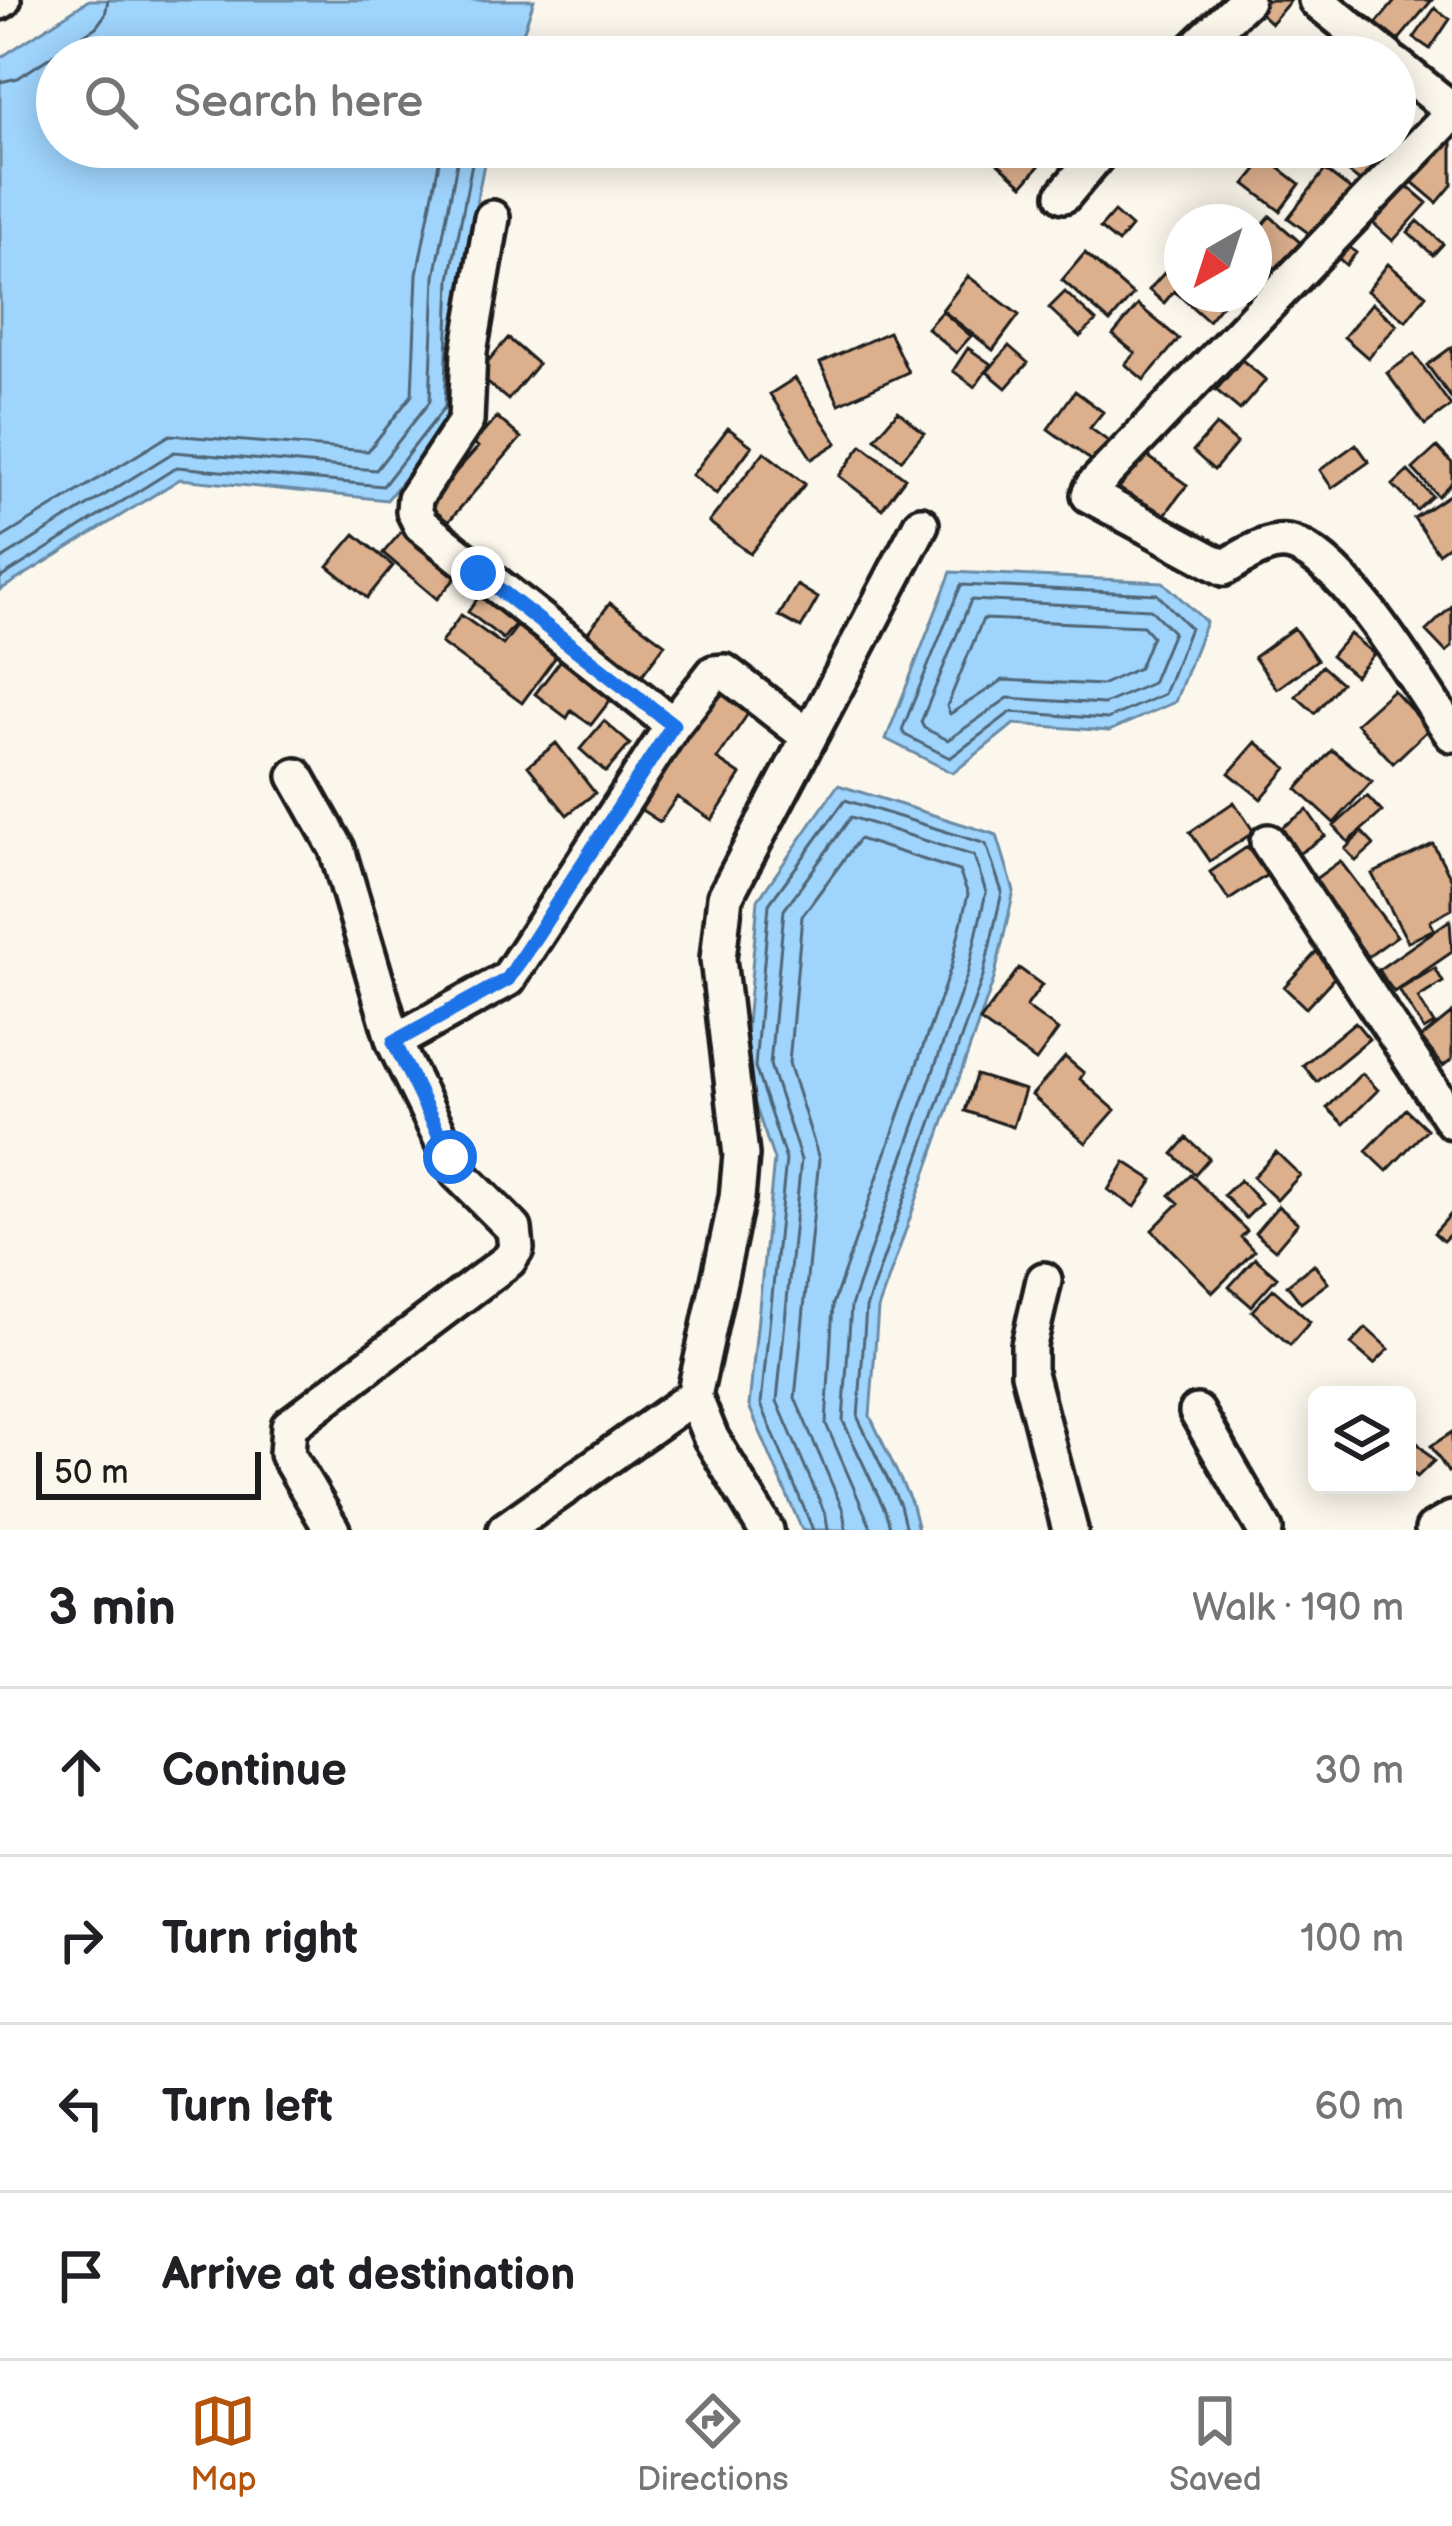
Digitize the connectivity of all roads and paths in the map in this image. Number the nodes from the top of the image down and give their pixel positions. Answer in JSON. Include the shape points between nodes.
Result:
{"nodes":[{"id":1,"x":1246,"y":0,"type":"edge"},
{"id":2,"x":1316,"y":0,"type":"edge"},
{"id":3,"x":1208,"y":36,"type":"edge"},
{"id":4,"x":1361,"y":36,"type":"edge"},
{"id":5,"x":1416,"y":81,"type":"edge"},
{"id":6,"x":1452,"y":111,"type":"edge"},
{"id":7,"x":1416,"y":149,"type":"edge"},
{"id":8,"x":1086,"y":168,"type":"edge"},
{"id":9,"x":1397,"y":168,"type":"edge"},
{"id":10,"x":1064,"y":195,"type":"dead end"},
{"id":11,"x":492,"y":218,"type":"dead end"},
{"id":12,"x":921,"y":524,"type":"dead end"},
{"id":13,"x":673,"y":725,"type":"junction"},
{"id":14,"x":1452,"y":734,"type":"edge"},
{"id":15,"x":809,"y":736,"type":"junction"},
{"id":16,"x":296,"y":776,"type":"dead end"},
{"id":17,"x":1268,"y":842,"type":"dead end"},
{"id":18,"x":394,"y":1042,"type":"junction"},
{"id":19,"x":1452,"y":1121,"type":"edge"},
{"id":20,"x":1044,"y":1280,"type":"dead end"},
{"id":21,"x":694,"y":1396,"type":"junction"},
{"id":22,"x":1197,"y":1412,"type":"dead end"},
{"id":23,"x":1452,"y":1519,"type":"edge"},
{"id":24,"x":332,"y":1530,"type":"edge"},
{"id":25,"x":505,"y":1530,"type":"edge"},
{"id":26,"x":766,"y":1530,"type":"edge"},
{"id":27,"x":1070,"y":1530,"type":"edge"},
{"id":28,"x":1265,"y":1530,"type":"edge"},
{"id":29,"x":1433,"y":1530,"type":"edge"}],
"edges":[{"from":1,"to":3,"type":"street"},
{"from":2,"to":4,"type":"street"},
{"from":5,"to":6,"type":"street"},
{"from":6,"to":7,"type":"street"},
{"from":8,"to":10,"type":"street"},
{"from":9,"to":14,"type":"street","via":[[1089,495],[1224,568],[1263,547],[1291,544],[1318,560],[1367,609]]},
{"from":11,"to":13,"type":"street","via":[[466,421],[414,511],[421,526]]},
{"from":12,"to":15,"type":"street"},
{"from":13,"to":15,"type":"street","via":[[711,676],[725,672]]},
{"from":13,"to":18,"type":"street","via":[[508,979]]},
{"from":15,"to":21,"type":"street","via":[[724,897],[718,958],[741,1155]]},
{"from":16,"to":18,"type":"street","via":[[338,849]]},
{"from":17,"to":19,"type":"street"},
{"from":18,"to":24,"type":"street","via":[[458,1173],[514,1229],[516,1249],[289,1426],[287,1454]]},
{"from":20,"to":27,"type":"street","via":[[1029,1373]]},
{"from":21,"to":25,"type":"street"},
{"from":21,"to":26,"type":"street"},
{"from":22,"to":28,"type":"street"},
{"from":23,"to":29,"type":"street"}]}
